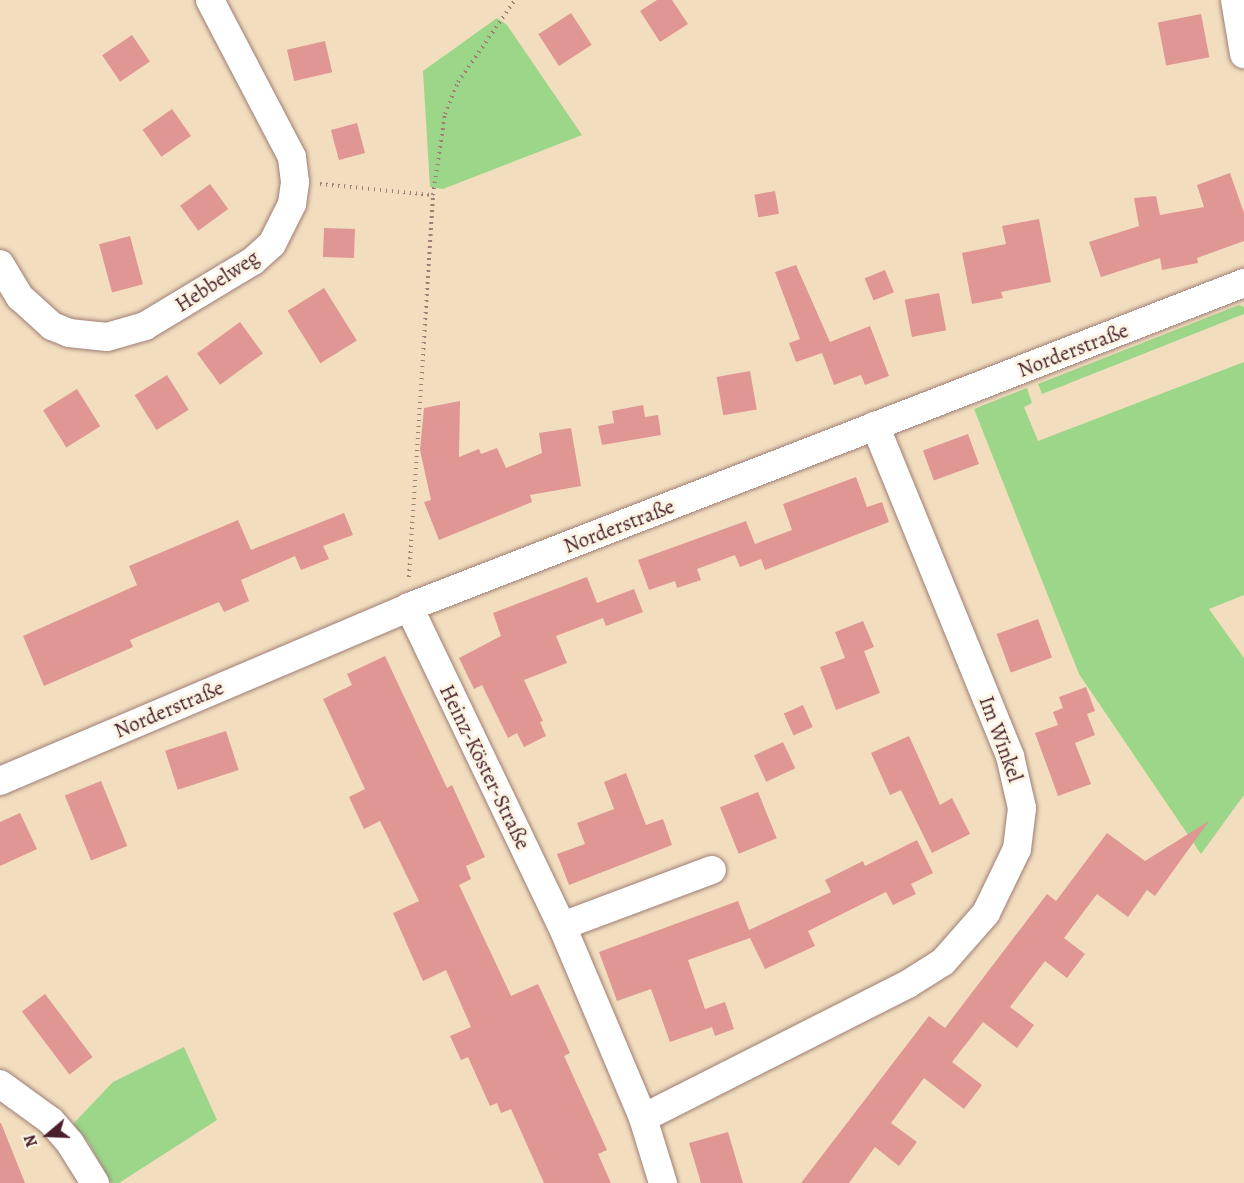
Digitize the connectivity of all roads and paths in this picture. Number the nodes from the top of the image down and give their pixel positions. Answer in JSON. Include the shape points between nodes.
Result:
{"nodes":[{"id":1,"x":210,"y":0,"type":"edge"},
{"id":2,"x":515,"y":0,"type":"edge"},
{"id":3,"x":1235,"y":0,"type":"edge"},
{"id":4,"x":1244,"y":54,"type":"edge"},
{"id":5,"x":296,"y":182,"type":"junction"},
{"id":6,"x":433,"y":195,"type":"junction"},
{"id":7,"x":0,"y":264,"type":"edge"},
{"id":8,"x":1244,"y":283,"type":"edge"},
{"id":9,"x":875,"y":426,"type":"junction"},
{"id":10,"x":409,"y":608,"type":"junction"},
{"id":11,"x":0,"y":781,"type":"edge"},
{"id":12,"x":712,"y":870,"type":"dead end"},
{"id":13,"x":562,"y":926,"type":"junction"},
{"id":14,"x":0,"y":1084,"type":"edge"},
{"id":15,"x":643,"y":1118,"type":"junction"},
{"id":16,"x":95,"y":1183,"type":"edge"},
{"id":17,"x":663,"y":1183,"type":"edge"}],
"edges":[{"from":1,"to":5,"type":"street","name":"Hebbelweg","via":[[283,133]]},
{"from":2,"to":6,"type":"path","via":[[449,98]]},
{"from":3,"to":4,"type":"street"},
{"from":5,"to":6,"type":"path"},
{"from":5,"to":7,"type":"street","name":"Hebbelweg","via":[[285,225],[253,261],[126,333],[87,337],[52,326],[20,297]]},
{"from":6,"to":10,"type":"path","via":[[409,538]]},
{"from":8,"to":9,"type":"street","name":"Norderstraße"},
{"from":9,"to":10,"type":"street","name":"Norderstraße"},
{"from":9,"to":15,"type":"street","name":"Im Winkel","via":[[1010,756],[1022,808],[1017,849],[986,913],[943,962],[908,984]]},
{"from":10,"to":11,"type":"street","name":"Norderstraße"},
{"from":10,"to":13,"type":"street","name":"Heinz-Köster-Straße"},
{"from":12,"to":13,"type":"street"},
{"from":13,"to":15,"type":"street","name":"Heinz-Köster-Straße"},
{"from":14,"to":16,"type":"street","via":[[51,1121]]},
{"from":15,"to":17,"type":"street","name":"Heinz-Köster-Straße"}]}
